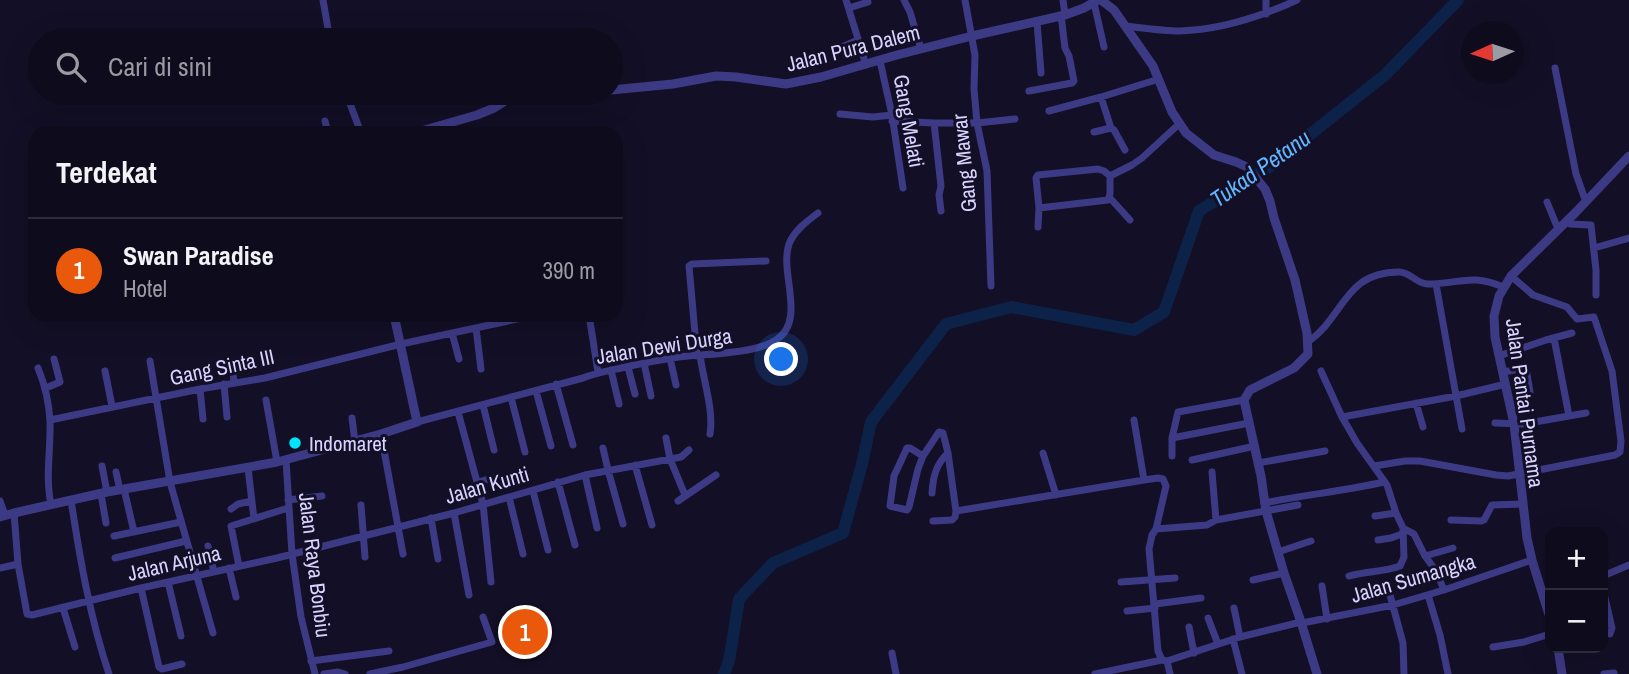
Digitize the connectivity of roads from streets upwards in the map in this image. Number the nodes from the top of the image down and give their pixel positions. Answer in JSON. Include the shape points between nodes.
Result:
{"nodes":[{"id":1,"x":323,"y":0,"type":"edge"},
{"id":2,"x":904,"y":0,"type":"edge"},
{"id":3,"x":965,"y":0,"type":"edge"},
{"id":4,"x":1063,"y":0,"type":"edge"},
{"id":5,"x":1266,"y":0,"type":"edge"},
{"id":6,"x":1297,"y":0,"type":"edge"},
{"id":7,"x":1098,"y":1,"type":"edge"},
{"id":8,"x":868,"y":2,"type":"dead end"},
{"id":9,"x":847,"y":4,"type":"edge"},
{"id":10,"x":1266,"y":14,"type":"junction"},
{"id":11,"x":1063,"y":15,"type":"junction"},
{"id":12,"x":1037,"y":22,"type":"junction"},
{"id":13,"x":1125,"y":26,"type":"junction"},
{"id":14,"x":328,"y":28,"type":"edge"},
{"id":15,"x":972,"y":36,"type":"junction"},
{"id":16,"x":859,"y":40,"type":"junction"},
{"id":17,"x":1104,"y":47,"type":"dead end"},
{"id":18,"x":921,"y":49,"type":"junction"},
{"id":19,"x":835,"y":50,"type":"dead end"},
{"id":20,"x":880,"y":61,"type":"junction"},
{"id":21,"x":866,"y":65,"type":"junction"},
{"id":22,"x":1555,"y":68,"type":"dead end"},
{"id":23,"x":1041,"y":73,"type":"dead end"},
{"id":24,"x":1159,"y":79,"type":"junction"},
{"id":25,"x":623,"y":89,"type":"edge"},
{"id":26,"x":1029,"y":91,"type":"dead end"},
{"id":27,"x":1101,"y":97,"type":"junction"},
{"id":28,"x":350,"y":105,"type":"edge"},
{"id":29,"x":496,"y":105,"type":"edge"},
{"id":30,"x":1049,"y":111,"type":"dead end"},
{"id":31,"x":841,"y":114,"type":"dead end"},
{"id":32,"x":892,"y":118,"type":"junction"},
{"id":33,"x":1015,"y":119,"type":"dead end"},
{"id":34,"x":325,"y":121,"type":"dead end"},
{"id":35,"x":934,"y":123,"type":"junction"},
{"id":36,"x":977,"y":123,"type":"junction"},
{"id":37,"x":1179,"y":124,"type":"junction"},
{"id":38,"x":326,"y":126,"type":"edge"},
{"id":39,"x":358,"y":126,"type":"edge"},
{"id":40,"x":438,"y":126,"type":"edge"},
{"id":41,"x":1111,"y":128,"type":"junction"},
{"id":42,"x":1094,"y":132,"type":"dead end"},
{"id":43,"x":1125,"y":150,"type":"dead end"},
{"id":44,"x":1629,"y":156,"type":"edge"},
{"id":45,"x":1110,"y":176,"type":"junction"},
{"id":46,"x":903,"y":188,"type":"dead end"},
{"id":47,"x":1110,"y":198,"type":"junction"},
{"id":48,"x":1546,"y":202,"type":"dead end"},
{"id":49,"x":1586,"y":202,"type":"junction"},
{"id":50,"x":1040,"y":208,"type":"junction"},
{"id":51,"x":941,"y":211,"type":"dead end"},
{"id":52,"x":818,"y":213,"type":"dead end"},
{"id":53,"x":1130,"y":219,"type":"dead end"},
{"id":54,"x":1566,"y":221,"type":"junction"},
{"id":55,"x":1038,"y":227,"type":"dead end"},
{"id":56,"x":1558,"y":229,"type":"junction"},
{"id":57,"x":1629,"y":238,"type":"edge"},
{"id":58,"x":1594,"y":248,"type":"junction"},
{"id":59,"x":766,"y":261,"type":"dead end"},
{"id":60,"x":1511,"y":276,"type":"junction"},
{"id":61,"x":1436,"y":284,"type":"junction"},
{"id":62,"x":991,"y":286,"type":"dead end"},
{"id":63,"x":1503,"y":288,"type":"junction"},
{"id":64,"x":1596,"y":295,"type":"dead end"},
{"id":65,"x":396,"y":322,"type":"edge"},
{"id":66,"x":491,"y":322,"type":"edge"},
{"id":67,"x":590,"y":322,"type":"edge"},
{"id":68,"x":476,"y":328,"type":"junction"},
{"id":69,"x":452,"y":333,"type":"junction"},
{"id":70,"x":1572,"y":333,"type":"dead end"},
{"id":71,"x":1554,"y":338,"type":"junction"},
{"id":72,"x":1308,"y":342,"type":"junction"},
{"id":73,"x":401,"y":344,"type":"junction"},
{"id":74,"x":699,"y":356,"type":"junction"},
{"id":75,"x":1499,"y":356,"type":"junction"},
{"id":76,"x":670,"y":358,"type":"junction"},
{"id":77,"x":54,"y":359,"type":"dead end"},
{"id":78,"x":459,"y":359,"type":"dead end"},
{"id":79,"x":150,"y":361,"type":"dead end"},
{"id":80,"x":232,"y":363,"type":"dead end"},
{"id":81,"x":644,"y":363,"type":"junction"},
{"id":82,"x":628,"y":367,"type":"junction"},
{"id":83,"x":38,"y":368,"type":"dead end"},
{"id":84,"x":481,"y":369,"type":"dead end"},
{"id":85,"x":611,"y":370,"type":"junction"},
{"id":86,"x":105,"y":371,"type":"dead end"},
{"id":87,"x":1321,"y":371,"type":"dead end"},
{"id":88,"x":598,"y":372,"type":"junction"},
{"id":89,"x":1503,"y":372,"type":"junction"},
{"id":90,"x":234,"y":383,"type":"junction"},
{"id":91,"x":224,"y":384,"type":"junction"},
{"id":92,"x":556,"y":384,"type":"junction"},
{"id":93,"x":1506,"y":384,"type":"junction"},
{"id":94,"x":676,"y":385,"type":"dead end"},
{"id":95,"x":46,"y":388,"type":"junction"},
{"id":96,"x":200,"y":389,"type":"junction"},
{"id":97,"x":536,"y":390,"type":"junction"},
{"id":98,"x":1530,"y":392,"type":"dead end"},
{"id":99,"x":635,"y":394,"type":"dead end"},
{"id":100,"x":651,"y":396,"type":"dead end"},
{"id":101,"x":1456,"y":396,"type":"junction"},
{"id":102,"x":511,"y":397,"type":"junction"},
{"id":103,"x":156,"y":399,"type":"junction"},
{"id":104,"x":266,"y":400,"type":"dead end"},
{"id":105,"x":1244,"y":400,"type":"junction"},
{"id":106,"x":1416,"y":403,"type":"junction"},
{"id":107,"x":619,"y":404,"type":"dead end"},
{"id":108,"x":483,"y":405,"type":"junction"},
{"id":109,"x":112,"y":406,"type":"junction"},
{"id":110,"x":458,"y":412,"type":"junction"},
{"id":111,"x":1586,"y":413,"type":"dead end"},
{"id":112,"x":1569,"y":415,"type":"junction"},
{"id":113,"x":227,"y":417,"type":"dead end"},
{"id":114,"x":1342,"y":417,"type":"junction"},
{"id":115,"x":352,"y":418,"type":"dead end"},
{"id":116,"x":203,"y":419,"type":"dead end"},
{"id":117,"x":50,"y":420,"type":"junction"},
{"id":118,"x":1134,"y":420,"type":"dead end"},
{"id":119,"x":417,"y":422,"type":"junction"},
{"id":120,"x":1249,"y":423,"type":"junction"},
{"id":121,"x":1495,"y":423,"type":"dead end"},
{"id":122,"x":1514,"y":424,"type":"junction"},
{"id":123,"x":1423,"y":427,"type":"dead end"},
{"id":124,"x":1462,"y":429,"type":"dead end"},
{"id":125,"x":381,"y":434,"type":"junction"},
{"id":126,"x":710,"y":434,"type":"dead end"},
{"id":127,"x":666,"y":438,"type":"dead end"},
{"id":128,"x":1172,"y":438,"type":"junction"},
{"id":129,"x":355,"y":442,"type":"junction"},
{"id":130,"x":573,"y":445,"type":"dead end"},
{"id":131,"x":551,"y":446,"type":"dead end"},
{"id":132,"x":1255,"y":446,"type":"junction"},
{"id":133,"x":603,"y":448,"type":"dead end"},
{"id":134,"x":495,"y":450,"type":"dead end"},
{"id":135,"x":689,"y":450,"type":"dead end"},
{"id":136,"x":1325,"y":451,"type":"dead end"},
{"id":137,"x":524,"y":452,"type":"dead end"},
{"id":138,"x":948,"y":453,"type":"junction"},
{"id":139,"x":1043,"y":453,"type":"dead end"},
{"id":140,"x":923,"y":456,"type":"junction"},
{"id":141,"x":1172,"y":456,"type":"dead end"},
{"id":142,"x":670,"y":459,"type":"junction"},
{"id":143,"x":1192,"y":460,"type":"dead end"},
{"id":144,"x":281,"y":461,"type":"junction"},
{"id":145,"x":1258,"y":463,"type":"junction"},
{"id":146,"x":635,"y":465,"type":"junction"},
{"id":147,"x":102,"y":466,"type":"dead end"},
{"id":148,"x":1374,"y":466,"type":"junction"},
{"id":149,"x":248,"y":468,"type":"junction"},
{"id":150,"x":608,"y":470,"type":"junction"},
{"id":151,"x":116,"y":472,"type":"dead end"},
{"id":152,"x":1212,"y":472,"type":"dead end"},
{"id":153,"x":1519,"y":474,"type":"junction"},
{"id":154,"x":585,"y":475,"type":"junction"},
{"id":155,"x":716,"y":475,"type":"dead end"},
{"id":156,"x":496,"y":477,"type":"dead end"},
{"id":157,"x":1144,"y":480,"type":"junction"},
{"id":158,"x":170,"y":482,"type":"junction"},
{"id":159,"x":478,"y":482,"type":"junction"},
{"id":160,"x":558,"y":482,"type":"junction"},
{"id":161,"x":1384,"y":482,"type":"junction"},
{"id":162,"x":122,"y":490,"type":"junction"},
{"id":163,"x":533,"y":491,"type":"junction"},
{"id":164,"x":104,"y":493,"type":"junction"},
{"id":165,"x":932,"y":493,"type":"dead end"},
{"id":166,"x":685,"y":495,"type":"junction"},
{"id":167,"x":1056,"y":495,"type":"junction"},
{"id":168,"x":322,"y":496,"type":"dead end"},
{"id":169,"x":509,"y":497,"type":"junction"},
{"id":170,"x":71,"y":500,"type":"junction"},
{"id":171,"x":0,"y":501,"type":"edge"},
{"id":172,"x":252,"y":501,"type":"junction"},
{"id":173,"x":678,"y":501,"type":"dead end"},
{"id":174,"x":51,"y":504,"type":"junction"},
{"id":175,"x":288,"y":504,"type":"junction"},
{"id":176,"x":483,"y":504,"type":"junction"},
{"id":177,"x":1522,"y":504,"type":"junction"},
{"id":178,"x":360,"y":505,"type":"dead end"},
{"id":179,"x":1298,"y":505,"type":"dead end"},
{"id":180,"x":1265,"y":507,"type":"junction"},
{"id":181,"x":231,"y":509,"type":"dead end"},
{"id":182,"x":956,"y":511,"type":"junction"},
{"id":183,"x":454,"y":513,"type":"junction"},
{"id":184,"x":1396,"y":513,"type":"junction"},
{"id":185,"x":6,"y":515,"type":"edge"},
{"id":186,"x":1375,"y":516,"type":"dead end"},
{"id":187,"x":431,"y":518,"type":"junction"},
{"id":188,"x":254,"y":519,"type":"junction"},
{"id":189,"x":1216,"y":520,"type":"junction"},
{"id":190,"x":1451,"y":520,"type":"dead end"},
{"id":191,"x":933,"y":521,"type":"dead end"},
{"id":192,"x":181,"y":522,"type":"junction"},
{"id":193,"x":106,"y":523,"type":"dead end"},
{"id":194,"x":623,"y":524,"type":"dead end"},
{"id":195,"x":652,"y":525,"type":"dead end"},
{"id":196,"x":398,"y":527,"type":"junction"},
{"id":197,"x":597,"y":528,"type":"dead end"},
{"id":198,"x":1156,"y":529,"type":"junction"},
{"id":199,"x":1403,"y":531,"type":"junction"},
{"id":200,"x":134,"y":532,"type":"junction"},
{"id":201,"x":363,"y":535,"type":"junction"},
{"id":202,"x":114,"y":536,"type":"dead end"},
{"id":203,"x":1378,"y":540,"type":"dead end"},
{"id":204,"x":186,"y":541,"type":"junction"},
{"id":205,"x":1311,"y":541,"type":"dead end"},
{"id":206,"x":575,"y":545,"type":"dead end"},
{"id":207,"x":208,"y":546,"type":"dead end"},
{"id":208,"x":1453,"y":548,"type":"dead end"},
{"id":209,"x":548,"y":550,"type":"dead end"},
{"id":210,"x":1278,"y":552,"type":"junction"},
{"id":211,"x":292,"y":554,"type":"junction"},
{"id":212,"x":403,"y":554,"type":"dead end"},
{"id":213,"x":523,"y":554,"type":"dead end"},
{"id":214,"x":1425,"y":556,"type":"junction"},
{"id":215,"x":365,"y":557,"type":"dead end"},
{"id":216,"x":115,"y":558,"type":"dead end"},
{"id":217,"x":438,"y":559,"type":"dead end"},
{"id":218,"x":1532,"y":560,"type":"junction"},
{"id":219,"x":18,"y":564,"type":"junction"},
{"id":220,"x":1629,"y":565,"type":"edge"},
{"id":221,"x":239,"y":566,"type":"junction"},
{"id":222,"x":0,"y":568,"type":"edge"},
{"id":223,"x":229,"y":568,"type":"junction"},
{"id":224,"x":214,"y":572,"type":"junction"},
{"id":225,"x":1284,"y":573,"type":"junction"},
{"id":226,"x":1608,"y":574,"type":"edge"},
{"id":227,"x":196,"y":576,"type":"junction"},
{"id":228,"x":1349,"y":576,"type":"dead end"},
{"id":229,"x":1385,"y":576,"type":"junction"},
{"id":230,"x":1175,"y":578,"type":"dead end"},
{"id":231,"x":1151,"y":579,"type":"junction"},
{"id":232,"x":1252,"y":580,"type":"dead end"},
{"id":233,"x":168,"y":582,"type":"junction"},
{"id":234,"x":491,"y":582,"type":"dead end"},
{"id":235,"x":1121,"y":582,"type":"dead end"},
{"id":236,"x":1322,"y":586,"type":"dead end"},
{"id":237,"x":141,"y":588,"type":"junction"},
{"id":238,"x":1444,"y":590,"type":"junction"},
{"id":239,"x":1546,"y":590,"type":"edge"},
{"id":240,"x":1603,"y":590,"type":"edge"},
{"id":241,"x":470,"y":595,"type":"dead end"},
{"id":242,"x":1428,"y":595,"type":"junction"},
{"id":243,"x":236,"y":597,"type":"dead end"},
{"id":244,"x":1200,"y":598,"type":"dead end"},
{"id":245,"x":89,"y":601,"type":"junction"},
{"id":246,"x":1393,"y":605,"type":"junction"},
{"id":247,"x":1155,"y":606,"type":"junction"},
{"id":248,"x":63,"y":608,"type":"junction"},
{"id":249,"x":1234,"y":608,"type":"dead end"},
{"id":250,"x":1127,"y":611,"type":"dead end"},
{"id":251,"x":483,"y":617,"type":"dead end"},
{"id":252,"x":1208,"y":618,"type":"dead end"},
{"id":253,"x":1327,"y":619,"type":"junction"},
{"id":254,"x":1301,"y":623,"type":"junction"},
{"id":255,"x":1189,"y":627,"type":"dead end"},
{"id":256,"x":213,"y":633,"type":"dead end"},
{"id":257,"x":1610,"y":634,"type":"dead end"},
{"id":258,"x":1545,"y":635,"type":"edge"},
{"id":259,"x":181,"y":636,"type":"dead end"},
{"id":260,"x":1236,"y":638,"type":"junction"},
{"id":261,"x":75,"y":647,"type":"dead end"},
{"id":262,"x":1493,"y":647,"type":"dead end"},
{"id":263,"x":1215,"y":648,"type":"junction"},
{"id":264,"x":389,"y":651,"type":"dead end"},
{"id":265,"x":892,"y":653,"type":"dead end"},
{"id":266,"x":1194,"y":653,"type":"junction"},
{"id":267,"x":1559,"y":653,"type":"edge"},
{"id":268,"x":1165,"y":660,"type":"junction"},
{"id":269,"x":311,"y":661,"type":"junction"},
{"id":270,"x":182,"y":664,"type":"dead end"},
{"id":271,"x":403,"y":671,"type":"edge"},
{"id":272,"x":1614,"y":673,"type":"edge"},
{"id":273,"x":109,"y":674,"type":"edge"},
{"id":274,"x":315,"y":674,"type":"edge"},
{"id":275,"x":324,"y":674,"type":"edge"},
{"id":276,"x":345,"y":674,"type":"edge"},
{"id":277,"x":370,"y":674,"type":"edge"},
{"id":278,"x":896,"y":674,"type":"edge"},
{"id":279,"x":1095,"y":674,"type":"edge"},
{"id":280,"x":1170,"y":674,"type":"edge"},
{"id":281,"x":1242,"y":674,"type":"edge"},
{"id":282,"x":1317,"y":674,"type":"edge"},
{"id":283,"x":1404,"y":674,"type":"edge"},
{"id":284,"x":1448,"y":674,"type":"edge"},
{"id":285,"x":1562,"y":674,"type":"edge"},
{"id":286,"x":1604,"y":674,"type":"edge"}],
"edges":[{"from":1,"to":14,"type":"street"},
{"from":2,"to":18,"type":"street"},
{"from":3,"to":15,"type":"street","name":"Gang Mawar"},
{"from":4,"to":11,"type":"street"},
{"from":5,"to":10,"type":"street"},
{"from":6,"to":10,"type":"street"},
{"from":7,"to":11,"type":"street","name":"Jalan Pura Dalem"},
{"from":7,"to":13,"type":"street","via":[[1111,6]]},
{"from":7,"to":17,"type":"street"},
{"from":8,"to":9,"type":"street"},
{"from":9,"to":16,"type":"street"},
{"from":10,"to":13,"type":"street","via":[[1221,27],[1180,31]]},
{"from":11,"to":12,"type":"street","name":"Jalan Pura Dalem"},
{"from":11,"to":26,"type":"street","via":[[1065,48],[1074,80]]},
{"from":12,"to":15,"type":"street","name":"Jalan Pura Dalem"},
{"from":12,"to":23,"type":"street"},
{"from":13,"to":24,"type":"street"},
{"from":15,"to":18,"type":"street","name":"Jalan Pura Dalem"},
{"from":15,"to":36,"type":"street","name":"Gang Mawar"},
{"from":16,"to":19,"type":"street"},
{"from":16,"to":21,"type":"street"},
{"from":18,"to":20,"type":"street","name":"Jalan Pura Dalem"},
{"from":20,"to":21,"type":"street","name":"Jalan Pura Dalem"},
{"from":20,"to":32,"type":"street","name":"Gang Melati"},
{"from":21,"to":25,"type":"street","name":"Jalan Pura Dalem","via":[[786,84],[716,76]]},
{"from":22,"to":49,"type":"street"},
{"from":24,"to":27,"type":"street"},
{"from":24,"to":37,"type":"street"},
{"from":27,"to":30,"type":"street"},
{"from":27,"to":41,"type":"street"},
{"from":28,"to":39,"type":"street"},
{"from":29,"to":40,"type":"street"},
{"from":31,"to":32,"type":"street"},
{"from":32,"to":35,"type":"street"},
{"from":32,"to":46,"type":"street","name":"Gang Melati"},
{"from":33,"to":36,"type":"street"},
{"from":34,"to":38,"type":"street"},
{"from":35,"to":36,"type":"street"},
{"from":35,"to":51,"type":"street"},
{"from":36,"to":62,"type":"street","name":"Gang Mawar","via":[[987,171]]},
{"from":37,"to":45,"type":"street","via":[[1142,158]]},
{"from":37,"to":72,"type":"street","via":[[1214,156],[1247,167],[1265,189],[1296,280]]},
{"from":41,"to":42,"type":"street"},
{"from":41,"to":43,"type":"street"},
{"from":44,"to":49,"type":"street","name":"Jalan Pantai Purnama"},
{"from":45,"to":47,"type":"street"},
{"from":45,"to":50,"type":"street","via":[[1098,169],[1040,174],[1036,178]]},
{"from":47,"to":50,"type":"street"},
{"from":47,"to":53,"type":"street"},
{"from":48,"to":56,"type":"street"},
{"from":49,"to":54,"type":"street","name":"Jalan Pantai Purnama"},
{"from":50,"to":55,"type":"street"},
{"from":52,"to":74,"type":"street","name":"Jalan Dewi Durga","via":[[799,229],[789,246],[791,317],[784,334],[761,346]]},
{"from":54,"to":56,"type":"street","name":"Jalan Pantai Purnama"},
{"from":54,"to":58,"type":"street","via":[[1591,225]]},
{"from":56,"to":60,"type":"street","name":"Jalan Pantai Purnama"},
{"from":57,"to":58,"type":"street"},
{"from":58,"to":64,"type":"street"},
{"from":59,"to":74,"type":"street","via":[[689,266]]},
{"from":60,"to":63,"type":"street","name":"Jalan Pantai Purnama"},
{"from":60,"to":153,"type":"street","via":[[1533,295],[1567,307],[1577,319],[1594,317],[1612,371],[1621,441],[1618,454]]},
{"from":61,"to":63,"type":"street","via":[[1474,279]]},
{"from":61,"to":72,"type":"street","via":[[1420,284],[1401,272],[1370,277],[1355,287]]},
{"from":61,"to":101,"type":"street"},
{"from":63,"to":75,"type":"street","name":"Jalan Pantai Purnama","via":[[1494,316]]},
{"from":65,"to":73,"type":"street"},
{"from":66,"to":68,"type":"street","name":"Gang Sinta III"},
{"from":67,"to":88,"type":"street"},
{"from":68,"to":69,"type":"street","name":"Gang Sinta III"},
{"from":68,"to":84,"type":"street"},
{"from":69,"to":73,"type":"street","name":"Gang Sinta III"},
{"from":69,"to":78,"type":"street"},
{"from":70,"to":71,"type":"street"},
{"from":71,"to":75,"type":"street"},
{"from":71,"to":112,"type":"street"},
{"from":72,"to":105,"type":"street","via":[[1308,354],[1294,368],[1250,390]]},
{"from":73,"to":90,"type":"street","name":"Gang Sinta III"},
{"from":73,"to":119,"type":"street"},
{"from":74,"to":76,"type":"street","name":"Jalan Dewi Durga"},
{"from":74,"to":126,"type":"street"},
{"from":75,"to":89,"type":"street","name":"Jalan Pantai Purnama"},
{"from":76,"to":81,"type":"street","name":"Jalan Dewi Durga"},
{"from":76,"to":94,"type":"street"},
{"from":77,"to":95,"type":"street","via":[[60,381]]},
{"from":79,"to":103,"type":"street"},
{"from":80,"to":90,"type":"street"},
{"from":81,"to":82,"type":"street","name":"Jalan Dewi Durga"},
{"from":81,"to":100,"type":"street"},
{"from":82,"to":85,"type":"street","name":"Jalan Dewi Durga"},
{"from":82,"to":99,"type":"street"},
{"from":83,"to":95,"type":"street"},
{"from":85,"to":88,"type":"street","name":"Jalan Dewi Durga"},
{"from":85,"to":107,"type":"street"},
{"from":86,"to":109,"type":"street"},
{"from":87,"to":114,"type":"street"},
{"from":88,"to":92,"type":"street","name":"Jalan Dewi Durga"},
{"from":89,"to":93,"type":"street","name":"Jalan Pantai Purnama"},
{"from":89,"to":98,"type":"street","via":[[1526,369]]},
{"from":90,"to":91,"type":"street","name":"Gang Sinta III"},
{"from":91,"to":96,"type":"street","name":"Gang Sinta III"},
{"from":91,"to":113,"type":"street"},
{"from":92,"to":97,"type":"street","name":"Jalan Dewi Durga"},
{"from":92,"to":130,"type":"street"},
{"from":93,"to":101,"type":"street"},
{"from":93,"to":122,"type":"street","name":"Jalan Pantai Purnama"},
{"from":95,"to":117,"type":"street"},
{"from":96,"to":103,"type":"street","name":"Gang Sinta III"},
{"from":96,"to":116,"type":"street"},
{"from":97,"to":102,"type":"street","name":"Jalan Dewi Durga"},
{"from":97,"to":131,"type":"street"},
{"from":101,"to":106,"type":"street"},
{"from":101,"to":124,"type":"street"},
{"from":102,"to":108,"type":"street","name":"Jalan Dewi Durga"},
{"from":102,"to":137,"type":"street"},
{"from":103,"to":109,"type":"street","name":"Gang Sinta III"},
{"from":103,"to":158,"type":"street"},
{"from":104,"to":144,"type":"street","name":"Jalan Raya Bonbiu"},
{"from":105,"to":120,"type":"street"},
{"from":105,"to":128,"type":"street","via":[[1180,411]]},
{"from":106,"to":114,"type":"street"},
{"from":106,"to":123,"type":"street"},
{"from":108,"to":110,"type":"street","name":"Jalan Dewi Durga"},
{"from":108,"to":134,"type":"street"},
{"from":109,"to":117,"type":"street","name":"Gang Sinta III"},
{"from":110,"to":119,"type":"street","name":"Jalan Dewi Durga"},
{"from":110,"to":159,"type":"street"},
{"from":111,"to":112,"type":"street"},
{"from":112,"to":122,"type":"street"},
{"from":114,"to":148,"type":"street"},
{"from":115,"to":129,"type":"street"},
{"from":117,"to":174,"type":"street"},
{"from":118,"to":157,"type":"street"},
{"from":119,"to":125,"type":"street"},
{"from":120,"to":128,"type":"street"},
{"from":120,"to":132,"type":"street"},
{"from":121,"to":122,"type":"street"},
{"from":122,"to":153,"type":"street","name":"Jalan Pantai Purnama"},
{"from":125,"to":129,"type":"street"},
{"from":125,"to":196,"type":"street"},
{"from":127,"to":142,"type":"street"},
{"from":128,"to":141,"type":"street"},
{"from":129,"to":144,"type":"street"},
{"from":132,"to":143,"type":"street"},
{"from":132,"to":145,"type":"street"},
{"from":133,"to":150,"type":"street"},
{"from":135,"to":142,"type":"street","name":"Jalan Kunti"},
{"from":136,"to":145,"type":"street"},
{"from":138,"to":140,"type":"street","via":[[940,432]]},
{"from":138,"to":165,"type":"street","via":[[938,466]]},
{"from":138,"to":182,"type":"street"},
{"from":139,"to":167,"type":"street"},
{"from":140,"to":140,"type":"street","via":[[906,448],[894,476],[891,507],[909,508]]},
{"from":142,"to":146,"type":"street","name":"Jalan Kunti"},
{"from":142,"to":166,"type":"street"},
{"from":144,"to":149,"type":"street"},
{"from":144,"to":175,"type":"street","name":"Jalan Raya Bonbiu"},
{"from":145,"to":180,"type":"street"},
{"from":146,"to":150,"type":"street","name":"Jalan Kunti"},
{"from":146,"to":195,"type":"street"},
{"from":147,"to":164,"type":"street"},
{"from":148,"to":153,"type":"street","via":[[1420,461],[1496,475]]},
{"from":148,"to":161,"type":"street"},
{"from":149,"to":158,"type":"street"},
{"from":149,"to":172,"type":"street"},
{"from":150,"to":154,"type":"street","name":"Jalan Kunti"},
{"from":150,"to":194,"type":"street"},
{"from":151,"to":162,"type":"street"},
{"from":152,"to":189,"type":"street"},
{"from":153,"to":177,"type":"street","name":"Jalan Pantai Purnama"},
{"from":154,"to":160,"type":"street","name":"Jalan Kunti"},
{"from":154,"to":197,"type":"street"},
{"from":155,"to":166,"type":"street"},
{"from":156,"to":159,"type":"street"},
{"from":157,"to":167,"type":"street"},
{"from":157,"to":198,"type":"street","via":[[1161,478],[1165,483]]},
{"from":158,"to":162,"type":"street"},
{"from":158,"to":192,"type":"street"},
{"from":159,"to":176,"type":"street"},
{"from":160,"to":163,"type":"street","name":"Jalan Kunti"},
{"from":160,"to":206,"type":"street"},
{"from":161,"to":180,"type":"street"},
{"from":161,"to":184,"type":"street"},
{"from":162,"to":164,"type":"street"},
{"from":162,"to":200,"type":"street"},
{"from":163,"to":169,"type":"street","name":"Jalan Kunti"},
{"from":163,"to":209,"type":"street"},
{"from":164,"to":170,"type":"street"},
{"from":164,"to":193,"type":"street"},
{"from":166,"to":173,"type":"street"},
{"from":167,"to":182,"type":"street"},
{"from":168,"to":175,"type":"street"},
{"from":169,"to":176,"type":"street","name":"Jalan Kunti"},
{"from":169,"to":213,"type":"street"},
{"from":170,"to":174,"type":"street"},
{"from":170,"to":245,"type":"street"},
{"from":171,"to":185,"type":"street"},
{"from":172,"to":181,"type":"street"},
{"from":172,"to":188,"type":"street"},
{"from":174,"to":185,"type":"street"},
{"from":175,"to":188,"type":"street"},
{"from":175,"to":211,"type":"street","name":"Jalan Raya Bonbiu"},
{"from":176,"to":183,"type":"street","name":"Jalan Kunti"},
{"from":176,"to":234,"type":"street"},
{"from":177,"to":190,"type":"street","via":[[1492,505],[1482,521]]},
{"from":177,"to":218,"type":"street","name":"Jalan Pantai Purnama"},
{"from":178,"to":201,"type":"street"},
{"from":179,"to":180,"type":"street"},
{"from":180,"to":189,"type":"street"},
{"from":180,"to":210,"type":"street"},
{"from":182,"to":191,"type":"street","via":[[952,520]]},
{"from":183,"to":187,"type":"street","name":"Jalan Kunti"},
{"from":183,"to":241,"type":"street"},
{"from":184,"to":186,"type":"street"},
{"from":184,"to":199,"type":"street"},
{"from":185,"to":219,"type":"street"},
{"from":187,"to":196,"type":"street","name":"Jalan Kunti"},
{"from":187,"to":217,"type":"street"},
{"from":188,"to":221,"type":"street","via":[[230,527]]},
{"from":189,"to":198,"type":"street"},
{"from":192,"to":200,"type":"street"},
{"from":192,"to":204,"type":"street"},
{"from":196,"to":201,"type":"street","name":"Jalan Kunti"},
{"from":196,"to":212,"type":"street"},
{"from":198,"to":231,"type":"street","via":[[1149,549]]},
{"from":199,"to":203,"type":"street"},
{"from":199,"to":214,"type":"street","via":[[1414,534]]},
{"from":199,"to":229,"type":"street","via":[[1403,562]]},
{"from":200,"to":202,"type":"street"},
{"from":201,"to":211,"type":"street","name":"Jalan Kunti"},
{"from":201,"to":215,"type":"street"},
{"from":204,"to":216,"type":"street"},
{"from":204,"to":227,"type":"street"},
{"from":205,"to":210,"type":"street"},
{"from":207,"to":224,"type":"street"},
{"from":208,"to":214,"type":"street"},
{"from":210,"to":225,"type":"street"},
{"from":211,"to":221,"type":"street","name":"Jalan Arjuna"},
{"from":211,"to":269,"type":"street","name":"Jalan Raya Bonbiu"},
{"from":214,"to":238,"type":"street"},
{"from":218,"to":238,"type":"street","name":"Jalan Sumangka"},
{"from":218,"to":239,"type":"street","name":"Jalan Pantai Purnama"},
{"from":219,"to":222,"type":"street"},
{"from":219,"to":248,"type":"street","name":"Jalan Arjuna","via":[[29,615]]},
{"from":220,"to":226,"type":"street"},
{"from":221,"to":223,"type":"street","name":"Jalan Arjuna"},
{"from":223,"to":224,"type":"street","name":"Jalan Arjuna"},
{"from":223,"to":243,"type":"street"},
{"from":224,"to":227,"type":"street","name":"Jalan Arjuna"},
{"from":225,"to":232,"type":"street"},
{"from":225,"to":254,"type":"street"},
{"from":227,"to":233,"type":"street","name":"Jalan Arjuna"},
{"from":227,"to":256,"type":"street"},
{"from":228,"to":229,"type":"street","via":[[1362,572]]},
{"from":229,"to":246,"type":"street"},
{"from":230,"to":231,"type":"street"},
{"from":231,"to":235,"type":"street"},
{"from":231,"to":247,"type":"street"},
{"from":233,"to":237,"type":"street","name":"Jalan Arjuna"},
{"from":233,"to":259,"type":"street"},
{"from":236,"to":253,"type":"street"},
{"from":237,"to":245,"type":"street","name":"Jalan Arjuna"},
{"from":237,"to":270,"type":"street","via":[[159,667]]},
{"from":238,"to":242,"type":"street","name":"Jalan Sumangka"},
{"from":240,"to":257,"type":"street"},
{"from":242,"to":246,"type":"street","name":"Jalan Sumangka"},
{"from":242,"to":284,"type":"street"},
{"from":244,"to":247,"type":"street"},
{"from":245,"to":248,"type":"street","name":"Jalan Arjuna"},
{"from":245,"to":273,"type":"street"},
{"from":246,"to":253,"type":"street","name":"Jalan Sumangka"},
{"from":246,"to":283,"type":"street","via":[[1403,643]]},
{"from":247,"to":250,"type":"street"},
{"from":247,"to":268,"type":"street","via":[[1158,651]]},
{"from":248,"to":261,"type":"street"},
{"from":249,"to":260,"type":"street"},
{"from":251,"to":271,"type":"street","via":[[492,642]]},
{"from":252,"to":263,"type":"street"},
{"from":253,"to":254,"type":"street","name":"Jalan Sumangka"},
{"from":254,"to":260,"type":"street","name":"Jalan Sumangka"},
{"from":254,"to":282,"type":"street"},
{"from":255,"to":266,"type":"street"},
{"from":258,"to":262,"type":"street"},
{"from":260,"to":263,"type":"street","name":"Jalan Sumangka"},
{"from":260,"to":281,"type":"street"},
{"from":263,"to":266,"type":"street","name":"Jalan Sumangka"},
{"from":264,"to":269,"type":"street"},
{"from":265,"to":278,"type":"street"},
{"from":266,"to":268,"type":"street","name":"Jalan Sumangka"},
{"from":267,"to":285,"type":"street"},
{"from":268,"to":279,"type":"street","name":"Jalan Sumangka"},
{"from":268,"to":280,"type":"street"},
{"from":269,"to":274,"type":"street","name":"Jalan Raya Bonbiu"},
{"from":271,"to":277,"type":"street"},
{"from":272,"to":286,"type":"street"},
{"from":275,"to":276,"type":"street"}]}
